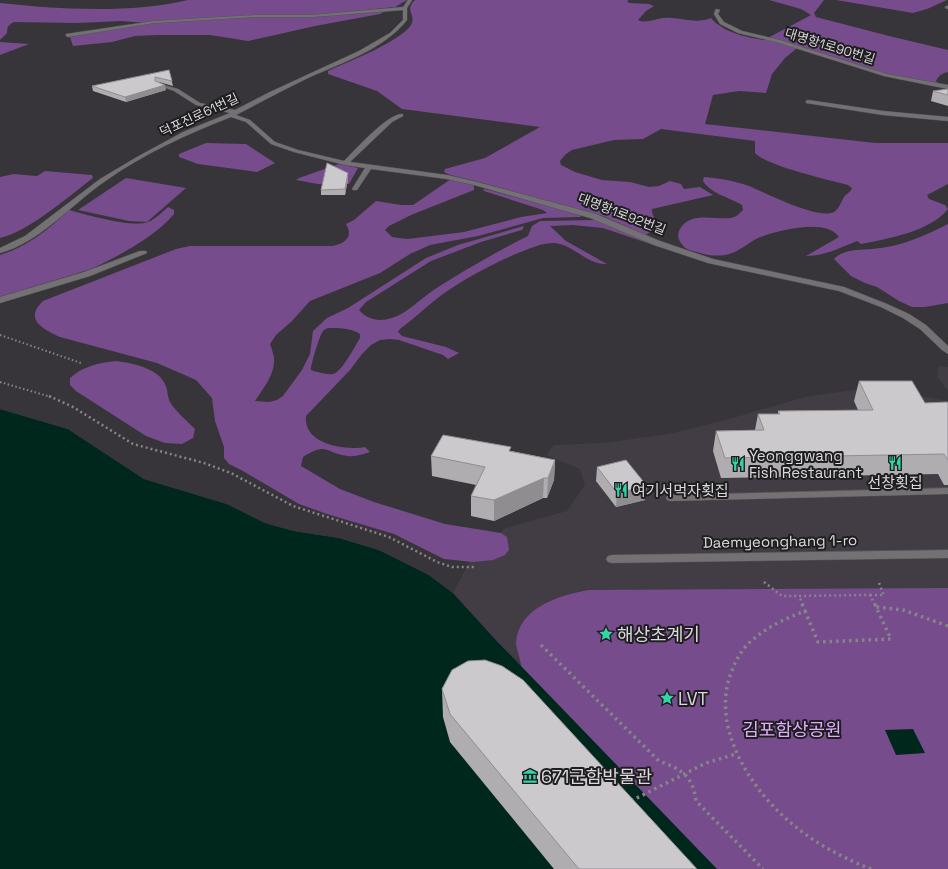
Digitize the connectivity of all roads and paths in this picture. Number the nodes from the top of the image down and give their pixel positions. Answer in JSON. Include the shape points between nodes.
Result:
{"nodes":[{"id":1,"x":410,"y":0,"type":"edge"},
{"id":2,"x":404,"y":8,"type":"junction"},
{"id":3,"x":718,"y":10,"type":"dead end"},
{"id":4,"x":68,"y":35,"type":"dead end"},
{"id":5,"x":159,"y":84,"type":"edge"},
{"id":6,"x":948,"y":88,"type":"edge"},
{"id":7,"x":808,"y":102,"type":"dead end"},
{"id":8,"x":232,"y":114,"type":"junction"},
{"id":9,"x":401,"y":115,"type":"dead end"},
{"id":10,"x":948,"y":119,"type":"edge"},
{"id":11,"x":345,"y":163,"type":"junction"},
{"id":12,"x":369,"y":166,"type":"junction"},
{"id":13,"x":355,"y":188,"type":"dead end"},
{"id":14,"x":0,"y":251,"type":"edge"},
{"id":15,"x":143,"y":253,"type":"dead end"},
{"id":16,"x":0,"y":300,"type":"edge"},
{"id":17,"x":0,"y":336,"type":"edge"},
{"id":18,"x":948,"y":351,"type":"edge"},
{"id":19,"x":81,"y":363,"type":"dead end"},
{"id":20,"x":0,"y":382,"type":"edge"},
{"id":21,"x":948,"y":492,"type":"edge"},
{"id":22,"x":671,"y":498,"type":"dead end"},
{"id":23,"x":948,"y":554,"type":"edge"},
{"id":24,"x":612,"y":559,"type":"dead end"},
{"id":25,"x":475,"y":566,"type":"dead end"},
{"id":26,"x":764,"y":582,"type":"dead end"},
{"id":27,"x":879,"y":583,"type":"dead end"},
{"id":28,"x":870,"y":595,"type":"junction"},
{"id":29,"x":799,"y":596,"type":"junction"},
{"id":30,"x":876,"y":607,"type":"junction"},
{"id":31,"x":805,"y":611,"type":"junction"},
{"id":32,"x":948,"y":626,"type":"edge"},
{"id":33,"x":541,"y":645,"type":"dead end"},
{"id":34,"x":736,"y":754,"type":"junction"},
{"id":35,"x":685,"y":774,"type":"junction"},
{"id":36,"x":626,"y":804,"type":"edge"},
{"id":37,"x":763,"y":869,"type":"edge"},
{"id":38,"x":871,"y":869,"type":"edge"}],
"edges":[{"from":1,"to":2,"type":"street","name":"덕포진로61번길"},
{"from":2,"to":4,"type":"street","via":[[312,16],[258,16],[154,22]]},
{"from":2,"to":8,"type":"street","name":"덕포진로61번길","via":[[405,20],[392,34],[361,52]]},
{"from":3,"to":6,"type":"street","name":"대명항1로90번길","via":[[718,19],[740,32],[778,41],[886,75]]},
{"from":5,"to":8,"type":"street","name":"대명항1로92번길","via":[[176,90],[198,104]]},
{"from":7,"to":10,"type":"street"},
{"from":8,"to":11,"type":"street","name":"대명항1로92번길","via":[[248,121],[266,138],[284,147]]},
{"from":8,"to":14,"type":"street","name":"덕포진로61번길","via":[[185,134],[108,176],[28,238]]},
{"from":9,"to":11,"type":"street","via":[[390,121]]},
{"from":11,"to":12,"type":"street","name":"대명항1로92번길"},
{"from":12,"to":13,"type":"street"},
{"from":12,"to":18,"type":"street","name":"대명항1로92번길","via":[[447,176],[475,183],[593,216],[651,241],[711,261],[857,294],[911,319]]},
{"from":15,"to":16,"type":"street","via":[[87,274]]},
{"from":17,"to":19,"type":"path"},
{"from":20,"to":25,"type":"path","via":[[45,394],[73,407],[133,444],[231,473],[293,506],[389,537],[436,562],[452,567]]},
{"from":21,"to":22,"type":"street"},
{"from":23,"to":24,"type":"street","name":"Daemyeonghang 1-ro"},
{"from":26,"to":29,"type":"path","via":[[782,596]]},
{"from":27,"to":28,"type":"path","via":[[884,594]]},
{"from":28,"to":29,"type":"path"},
{"from":28,"to":30,"type":"path"},
{"from":29,"to":31,"type":"path"},
{"from":30,"to":31,"type":"path","via":[[892,639],[818,642]]},
{"from":30,"to":32,"type":"path","via":[[903,610]]},
{"from":31,"to":34,"type":"path","via":[[783,619],[756,636],[738,656],[726,685],[724,700],[729,732]]},
{"from":33,"to":35,"type":"path","via":[[659,761]]},
{"from":34,"to":35,"type":"path","via":[[717,759]]},
{"from":34,"to":38,"type":"path","via":[[758,790],[786,819],[837,854]]},
{"from":35,"to":36,"type":"path"},
{"from":35,"to":37,"type":"path","via":[[694,787],[696,801]]}]}
